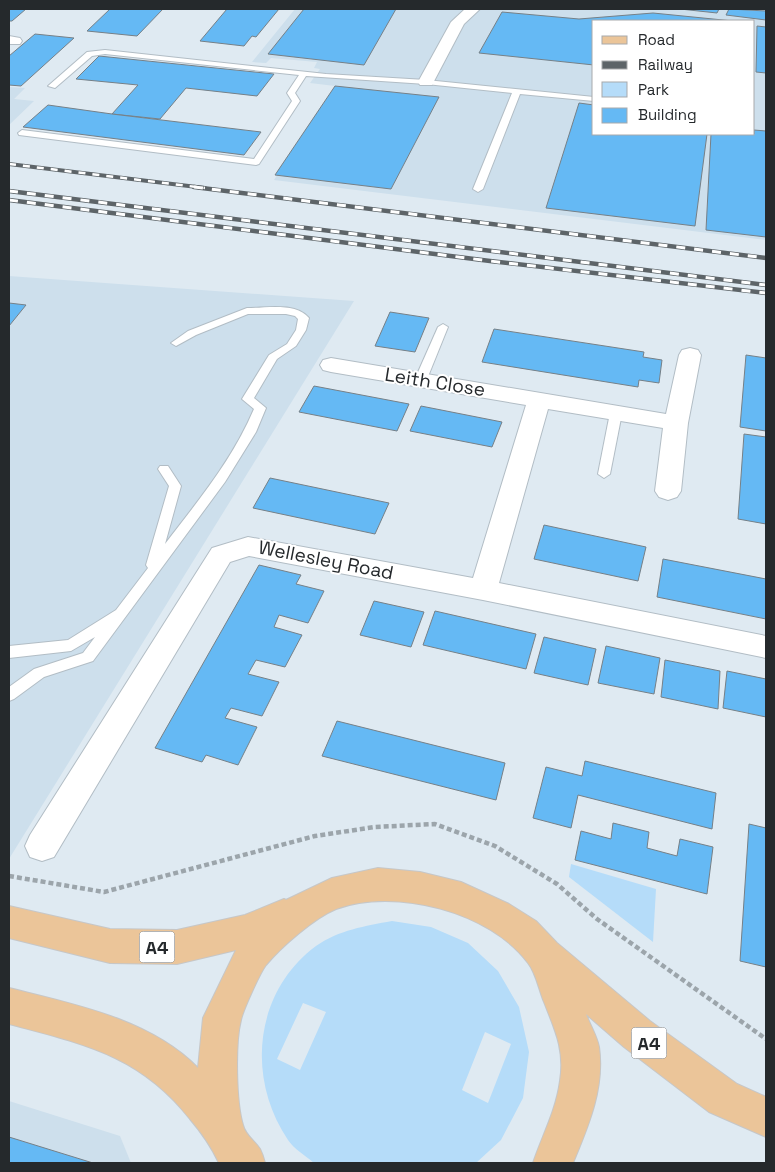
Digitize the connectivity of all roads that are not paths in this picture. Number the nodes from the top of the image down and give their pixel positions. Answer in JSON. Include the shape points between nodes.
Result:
{"nodes":[{"id":1,"x":473,"y":9,"type":"edge"},
{"id":2,"x":304,"y":73,"type":"junction"},
{"id":3,"x":426,"y":82,"type":"junction"},
{"id":4,"x":52,"y":86,"type":"dead end"},
{"id":5,"x":518,"y":91,"type":"junction"},
{"id":6,"x":592,"y":99,"type":"edge"},
{"id":7,"x":22,"y":133,"type":"dead end"},
{"id":8,"x":478,"y":189,"type":"dead end"},
{"id":9,"x":443,"y":327,"type":"dead end"},
{"id":10,"x":176,"y":343,"type":"dead end"},
{"id":11,"x":690,"y":354,"type":"dead end"},
{"id":12,"x":331,"y":365,"type":"dead end"},
{"id":13,"x":421,"y":379,"type":"junction"},
{"id":14,"x":539,"y":400,"type":"junction"},
{"id":15,"x":616,"y":413,"type":"junction"},
{"id":16,"x":676,"y":423,"type":"junction"},
{"id":17,"x":164,"y":469,"type":"dead end"},
{"id":18,"x":604,"y":474,"type":"dead end"},
{"id":19,"x":668,"y":491,"type":"dead end"},
{"id":20,"x":150,"y":575,"type":"junction"},
{"id":21,"x":483,"y":590,"type":"junction"},
{"id":22,"x":121,"y":614,"type":"junction"},
{"id":23,"x":766,"y":647,"type":"edge"},
{"id":24,"x":9,"y":652,"type":"edge"},
{"id":25,"x":9,"y":695,"type":"edge"},
{"id":26,"x":42,"y":846,"type":"dead end"},
{"id":27,"x":301,"y":908,"type":"junction"},
{"id":28,"x":9,"y":922,"type":"edge"},
{"id":29,"x":543,"y":953,"type":"junction"},
{"id":30,"x":9,"y":1006,"type":"edge"},
{"id":31,"x":766,"y":1117,"type":"edge"},
{"id":32,"x":233,"y":1151,"type":"edge"},
{"id":33,"x":553,"y":1163,"type":"edge"}],
"edges":[{"from":1,"to":3,"type":"street","via":[[458,22]]},
{"from":2,"to":3,"type":"lane"},
{"from":2,"to":4,"type":"lane","via":[[105,52],[90,54]]},
{"from":2,"to":7,"type":"lane","via":[[291,93],[296,101],[256,162]]},
{"from":3,"to":5,"type":"lane"},
{"from":5,"to":6,"type":"lane"},
{"from":5,"to":8,"type":"lane"},
{"from":9,"to":13,"type":"lane"},
{"from":10,"to":20,"type":"lane","via":[[192,333],[247,311],[286,311],[304,318],[302,330],[292,346],[273,357],[248,399],[260,408],[250,432],[221,479]]},
{"from":11,"to":16,"type":"street"},
{"from":12,"to":13,"type":"street","name":"Leith Close"},
{"from":13,"to":14,"type":"street","name":"Leith Close"},
{"from":14,"to":15,"type":"street","name":"Leith Close"},
{"from":14,"to":21,"type":"street"},
{"from":15,"to":16,"type":"street","name":"Leith Close"},
{"from":15,"to":18,"type":"lane"},
{"from":16,"to":19,"type":"street"},
{"from":17,"to":20,"type":"lane","via":[[175,486]]},
{"from":20,"to":22,"type":"lane"},
{"from":21,"to":23,"type":"street","name":"Wellesley Road"},
{"from":21,"to":26,"type":"street","name":"Wellesley Road","via":[[248,546],[221,555]]},
{"from":22,"to":24,"type":"lane","via":[[71,645]]},
{"from":22,"to":25,"type":"lane","via":[[88,657],[38,673]]},
{"from":27,"to":28,"type":"main road","number":"A4","via":[[247,931],[177,948],[110,946]]},
{"from":27,"to":29,"type":"main road","via":[[332,894],[378,884],[420,888],[461,898],[497,916],[523,933]]},
{"from":27,"to":32,"type":"main road","via":[[252,954],[222,1018],[217,1074]]},
{"from":29,"to":31,"type":"main road","number":"A4","via":[[637,1034],[723,1098]]},
{"from":29,"to":33,"type":"main road","via":[[580,1046],[580,1081],[572,1116]]},
{"from":30,"to":32,"type":"main road","via":[[123,1039],[176,1073]]}]}
